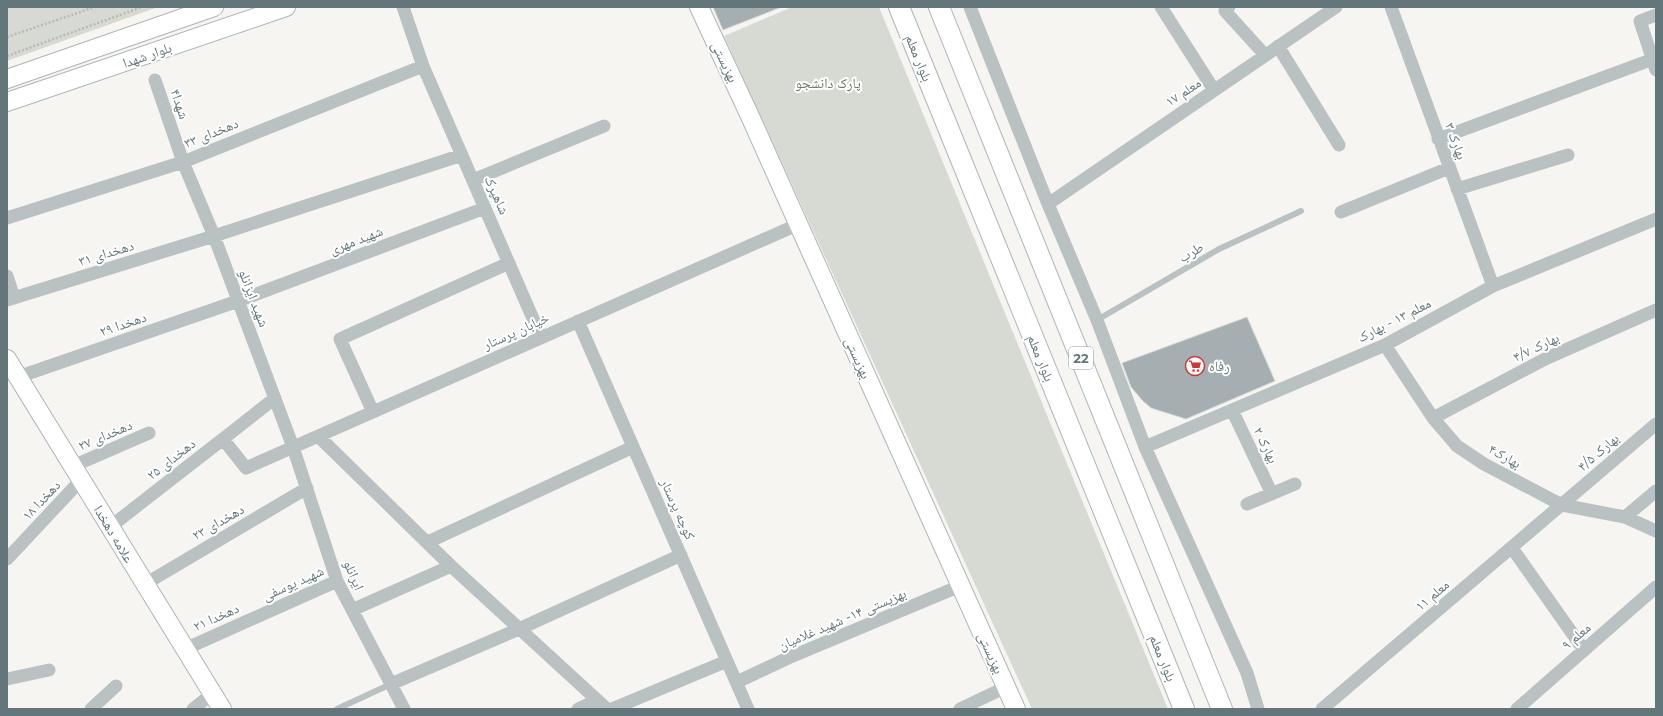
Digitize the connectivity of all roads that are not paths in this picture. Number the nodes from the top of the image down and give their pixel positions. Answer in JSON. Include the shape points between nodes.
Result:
{"nodes":[{"id":1,"x":214,"y":7,"type":"edge"},
{"id":2,"x":286,"y":7,"type":"edge"},
{"id":3,"x":403,"y":7,"type":"edge"},
{"id":4,"x":699,"y":7,"type":"edge"},
{"id":5,"x":899,"y":7,"type":"edge"},
{"id":6,"x":939,"y":7,"type":"edge"},
{"id":7,"x":970,"y":7,"type":"edge"},
{"id":8,"x":1161,"y":7,"type":"edge"},
{"id":9,"x":1229,"y":7,"type":"edge"},
{"id":10,"x":1336,"y":7,"type":"edge"},
{"id":11,"x":1391,"y":7,"type":"edge"},
{"id":12,"x":1656,"y":15,"type":"edge"},
{"id":13,"x":1278,"y":46,"type":"junction"},
{"id":14,"x":1265,"y":56,"type":"junction"},
{"id":15,"x":1655,"y":62,"type":"edge"},
{"id":16,"x":423,"y":66,"type":"junction"},
{"id":17,"x":7,"y":79,"type":"edge"},
{"id":18,"x":155,"y":80,"type":"dead end"},
{"id":19,"x":1214,"y":90,"type":"junction"},
{"id":20,"x":7,"y":102,"type":"edge"},
{"id":21,"x":604,"y":126,"type":"dead end"},
{"id":22,"x":1438,"y":139,"type":"junction"},
{"id":23,"x":1339,"y":145,"type":"dead end"},
{"id":24,"x":462,"y":155,"type":"junction"},
{"id":25,"x":1568,"y":155,"type":"dead end"},
{"id":26,"x":183,"y":162,"type":"junction"},
{"id":27,"x":1449,"y":168,"type":"junction"},
{"id":28,"x":473,"y":180,"type":"junction"},
{"id":29,"x":1457,"y":189,"type":"junction"},
{"id":30,"x":1048,"y":204,"type":"junction"},
{"id":31,"x":485,"y":208,"type":"junction"},
{"id":32,"x":1301,"y":211,"type":"dead end"},
{"id":33,"x":1341,"y":212,"type":"dead end"},
{"id":34,"x":7,"y":218,"type":"edge"},
{"id":35,"x":1656,"y":219,"type":"edge"},
{"id":36,"x":799,"y":224,"type":"junction"},
{"id":37,"x":214,"y":236,"type":"junction"},
{"id":38,"x":509,"y":263,"type":"junction"},
{"id":39,"x":7,"y":276,"type":"edge"},
{"id":40,"x":1493,"y":286,"type":"junction"},
{"id":41,"x":11,"y":299,"type":"edge"},
{"id":42,"x":238,"y":301,"type":"junction"},
{"id":43,"x":1656,"y":310,"type":"edge"},
{"id":44,"x":1097,"y":320,"type":"junction"},
{"id":45,"x":578,"y":321,"type":"junction"},
{"id":46,"x":541,"y":337,"type":"junction"},
{"id":47,"x":1385,"y":344,"type":"junction"},
{"id":48,"x":7,"y":359,"type":"edge"},
{"id":49,"x":18,"y":377,"type":"junction"},
{"id":50,"x":275,"y":398,"type":"junction"},
{"id":51,"x":1232,"y":410,"type":"junction"},
{"id":52,"x":373,"y":412,"type":"junction"},
{"id":53,"x":1433,"y":418,"type":"junction"},
{"id":54,"x":1656,"y":424,"type":"edge"},
{"id":55,"x":149,"y":433,"type":"dead end"},
{"id":56,"x":318,"y":436,"type":"junction"},
{"id":57,"x":223,"y":439,"type":"junction"},
{"id":58,"x":293,"y":447,"type":"junction"},
{"id":59,"x":633,"y":447,"type":"junction"},
{"id":60,"x":1145,"y":447,"type":"junction"},
{"id":61,"x":77,"y":473,"type":"junction"},
{"id":62,"x":1295,"y":484,"type":"dead end"},
{"id":63,"x":307,"y":488,"type":"junction"},
{"id":64,"x":1656,"y":491,"type":"edge"},
{"id":65,"x":1272,"y":494,"type":"junction"},
{"id":66,"x":1247,"y":504,"type":"dead end"},
{"id":67,"x":1562,"y":505,"type":"junction"},
{"id":68,"x":1625,"y":517,"type":"junction"},
{"id":69,"x":110,"y":527,"type":"junction"},
{"id":70,"x":1656,"y":531,"type":"edge"},
{"id":71,"x":428,"y":542,"type":"junction"},
{"id":72,"x":1512,"y":548,"type":"junction"},
{"id":73,"x":681,"y":555,"type":"junction"},
{"id":74,"x":7,"y":559,"type":"edge"},
{"id":75,"x":451,"y":566,"type":"junction"},
{"id":76,"x":337,"y":581,"type":"junction"},
{"id":77,"x":145,"y":584,"type":"junction"},
{"id":78,"x":960,"y":586,"type":"junction"},
{"id":79,"x":1656,"y":587,"type":"edge"},
{"id":80,"x":352,"y":610,"type":"junction"},
{"id":81,"x":261,"y":615,"type":"joint"},
{"id":82,"x":519,"y":629,"type":"junction"},
{"id":83,"x":185,"y":649,"type":"junction"},
{"id":84,"x":1584,"y":650,"type":"junction"},
{"id":85,"x":727,"y":661,"type":"junction"},
{"id":86,"x":49,"y":670,"type":"dead end"},
{"id":87,"x":7,"y":679,"type":"edge"},
{"id":88,"x":737,"y":682,"type":"junction"},
{"id":89,"x":391,"y":684,"type":"junction"},
{"id":90,"x":116,"y":686,"type":"dead end"},
{"id":91,"x":1006,"y":687,"type":"junction"},
{"id":92,"x":597,"y":700,"type":"junction"},
{"id":93,"x":217,"y":702,"type":"edge"},
{"id":94,"x":91,"y":709,"type":"edge"},
{"id":95,"x":193,"y":709,"type":"edge"},
{"id":96,"x":337,"y":709,"type":"edge"},
{"id":97,"x":404,"y":709,"type":"edge"},
{"id":98,"x":578,"y":709,"type":"edge"},
{"id":99,"x":607,"y":709,"type":"edge"},
{"id":100,"x":612,"y":709,"type":"edge"},
{"id":101,"x":748,"y":709,"type":"edge"},
{"id":102,"x":960,"y":709,"type":"edge"},
{"id":103,"x":1016,"y":709,"type":"edge"},
{"id":104,"x":1184,"y":709,"type":"edge"},
{"id":105,"x":1222,"y":709,"type":"edge"},
{"id":106,"x":1258,"y":709,"type":"edge"},
{"id":107,"x":1322,"y":709,"type":"edge"},
{"id":108,"x":1517,"y":709,"type":"edge"}],
"edges":[{"from":1,"to":17,"type":"street","name":"بلوار شهدا"},
{"from":2,"to":20,"type":"street","name":"بلوار شهدا"},
{"from":3,"to":16,"type":"street","name":"شاهپرک"},
{"from":4,"to":36,"type":"street","name":"بهزیستی"},
{"from":5,"to":104,"type":"main road","name":"بلوار معلم"},
{"from":6,"to":105,"type":"main road","number":"22"},
{"from":7,"to":30,"type":"street"},
{"from":8,"to":19,"type":"street"},
{"from":9,"to":14,"type":"street","via":[[1225,11]]},
{"from":10,"to":13,"type":"street","name":"معلم ۱۷"},
{"from":11,"to":22,"type":"street","name":"بهارک ۳"},
{"from":12,"to":15,"type":"street","via":[[1640,21]]},
{"from":13,"to":14,"type":"street","name":"معلم ۱۷"},
{"from":13,"to":23,"type":"street"},
{"from":14,"to":19,"type":"street","name":"معلم ۱۷"},
{"from":15,"to":22,"type":"street"},
{"from":16,"to":24,"type":"street","name":"شاهپرک"},
{"from":16,"to":26,"type":"street","name":"دهخدای ۳۳"},
{"from":18,"to":26,"type":"street","name":"شهدا۴"},
{"from":19,"to":30,"type":"street","name":"معلم ۱۷"},
{"from":21,"to":28,"type":"street"},
{"from":22,"to":27,"type":"street","name":"بهارک ۳"},
{"from":24,"to":28,"type":"street","name":"شاهپرک"},
{"from":24,"to":37,"type":"street","name":"دهخدای ۳۱"},
{"from":25,"to":29,"type":"street"},
{"from":26,"to":34,"type":"street","name":"دهخدای ۳۳"},
{"from":26,"to":37,"type":"street","name":"شهید ایزانلو"},
{"from":27,"to":29,"type":"street","name":"بهارک ۳"},
{"from":27,"to":33,"type":"street"},
{"from":28,"to":31,"type":"street","name":"شاهپرک"},
{"from":29,"to":40,"type":"street","name":"بهارک ۳"},
{"from":30,"to":44,"type":"street"},
{"from":31,"to":38,"type":"street","name":"شاهپرک"},
{"from":31,"to":42,"type":"street","name":"شهید مهری"},
{"from":32,"to":44,"type":"lane","name":"طرب","via":[[1219,249]]},
{"from":35,"to":40,"type":"street","name":"معلم ۱۳ - بهارک"},
{"from":36,"to":45,"type":"street","name":"خیابان پرستار"},
{"from":36,"to":78,"type":"street","name":"بهزیستی"},
{"from":37,"to":41,"type":"street","name":"دهخدای ۳۱"},
{"from":37,"to":42,"type":"street","name":"شهید ایزانلو"},
{"from":38,"to":46,"type":"street","name":"شاهپرک"},
{"from":38,"to":52,"type":"street","via":[[340,339]]},
{"from":39,"to":41,"type":"street"},
{"from":40,"to":47,"type":"street","name":"معلم ۱۳ - بهارک"},
{"from":42,"to":49,"type":"street","name":"دهخدا ۲۹"},
{"from":42,"to":50,"type":"street","name":"شهید ایزانلو"},
{"from":43,"to":53,"type":"street","name":"بهارک ۴/۷","via":[[1545,359]]},
{"from":44,"to":60,"type":"street"},
{"from":45,"to":46,"type":"street","name":"خیابان پرستار"},
{"from":45,"to":59,"type":"street","name":"کوچه پرستار"},
{"from":46,"to":52,"type":"street","name":"خیابان پرستار"},
{"from":47,"to":51,"type":"street","name":"معلم ۱۳ - بهارک"},
{"from":47,"to":53,"type":"street","name":"بهارک۴"},
{"from":48,"to":49,"type":"street","name":"علامه دهخدا"},
{"from":49,"to":61,"type":"street","name":"علامه دهخدا"},
{"from":50,"to":57,"type":"street","name":"دهخدای ۲۵"},
{"from":50,"to":58,"type":"street","name":"شهید ایزانلو"},
{"from":51,"to":60,"type":"street","name":"معلم ۱۳ - بهارک"},
{"from":51,"to":65,"type":"street","name":"بهارک ۲"},
{"from":52,"to":56,"type":"street","name":"خیابان پرستار"},
{"from":53,"to":67,"type":"street","name":"بهارک۴","via":[[1457,446],[1484,464]]},
{"from":54,"to":67,"type":"street","name":"بهارک ۴/۵"},
{"from":55,"to":61,"type":"street","name":"دهخدای ۲۷"},
{"from":56,"to":58,"type":"street","name":"خیابان پرستار"},
{"from":56,"to":71,"type":"street"},
{"from":57,"to":58,"type":"street","name":"خیابان پرستار","via":[[246,468]]},
{"from":57,"to":69,"type":"street","name":"دهخدای ۲۵"},
{"from":58,"to":63,"type":"street","name":"ایرانلو"},
{"from":59,"to":71,"type":"street"},
{"from":59,"to":73,"type":"street","name":"کوچه پرستار"},
{"from":60,"to":106,"type":"street","via":[[1247,673]]},
{"from":61,"to":69,"type":"street","name":"علامه دهخدا"},
{"from":61,"to":74,"type":"street","name":"دهخدا ۱۸"},
{"from":62,"to":65,"type":"street"},
{"from":63,"to":76,"type":"street","name":"ایرانلو"},
{"from":63,"to":77,"type":"street","name":"دهخدای ۲۳"},
{"from":64,"to":68,"type":"street"},
{"from":65,"to":66,"type":"street"},
{"from":67,"to":68,"type":"street","name":"بهارک۴"},
{"from":67,"to":72,"type":"street","name":"معلم ۱۱"},
{"from":68,"to":70,"type":"street","name":"بهارک۴"},
{"from":69,"to":77,"type":"street","name":"علامه دهخدا"},
{"from":71,"to":75,"type":"street"},
{"from":72,"to":84,"type":"street"},
{"from":72,"to":107,"type":"street","name":"معلم ۱۱"},
{"from":73,"to":82,"type":"street"},
{"from":73,"to":85,"type":"street","name":"کوچه پرستار"},
{"from":75,"to":80,"type":"street"},
{"from":75,"to":82,"type":"street"},
{"from":76,"to":80,"type":"street","name":"ایرانلو"},
{"from":76,"to":81,"type":"street","name":"شهید یوسفی"},
{"from":77,"to":83,"type":"street","name":"علامه دهخدا"},
{"from":78,"to":88,"type":"street","name":"بهزیستی ۱۴- شهید غلامیان"},
{"from":78,"to":91,"type":"street","name":"بهزیستی"},
{"from":79,"to":84,"type":"street","name":"معلم ۹"},
{"from":80,"to":89,"type":"street","name":"ایرانلو"},
{"from":81,"to":83,"type":"street","name":"دهخدا ۲۱"},
{"from":82,"to":89,"type":"street"},
{"from":82,"to":92,"type":"street"},
{"from":83,"to":93,"type":"street","name":"علامه دهخدا"},
{"from":84,"to":108,"type":"street","name":"معلم ۹"},
{"from":85,"to":88,"type":"street","name":"کوچه پرستار"},
{"from":85,"to":100,"type":"street"},
{"from":86,"to":87,"type":"street"},
{"from":88,"to":101,"type":"street","name":"کوچه پرستار"},
{"from":89,"to":96,"type":"lane"},
{"from":89,"to":97,"type":"street","name":"ایرانلو"},
{"from":90,"to":94,"type":"street"},
{"from":91,"to":102,"type":"street"},
{"from":91,"to":103,"type":"street","name":"بهزیستی"},
{"from":92,"to":98,"type":"street"},
{"from":92,"to":99,"type":"street"},
{"from":93,"to":95,"type":"street"}]}
